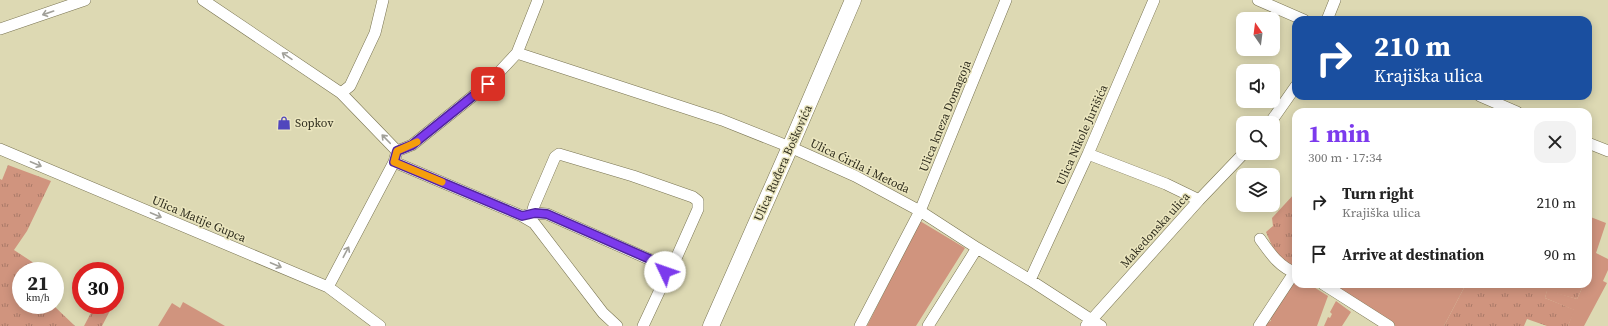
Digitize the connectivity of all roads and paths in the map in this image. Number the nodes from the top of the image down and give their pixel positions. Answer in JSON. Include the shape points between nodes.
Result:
{"nodes":[{"id":1,"x":84,"y":0,"type":"edge"},
{"id":2,"x":203,"y":0,"type":"edge"},
{"id":3,"x":383,"y":0,"type":"edge"},
{"id":4,"x":538,"y":0,"type":"edge"},
{"id":5,"x":853,"y":0,"type":"edge"},
{"id":6,"x":1006,"y":0,"type":"edge"},
{"id":7,"x":1154,"y":0,"type":"edge"},
{"id":8,"x":1258,"y":0,"type":"edge"},
{"id":9,"x":1335,"y":0,"type":"edge"},
{"id":10,"x":1295,"y":16,"type":"edge"},
{"id":11,"x":1328,"y":16,"type":"edge"},
{"id":12,"x":0,"y":29,"type":"edge"},
{"id":13,"x":517,"y":53,"type":"junction"},
{"id":14,"x":1292,"y":92,"type":"edge"},
{"id":15,"x":341,"y":93,"type":"junction"},
{"id":16,"x":1489,"y":100,"type":"edge"},
{"id":17,"x":1508,"y":108,"type":"edge"},
{"id":18,"x":1275,"y":116,"type":"edge"},
{"id":19,"x":1592,"y":145,"type":"edge"},
{"id":20,"x":790,"y":147,"type":"junction"},
{"id":21,"x":0,"y":149,"type":"edge"},
{"id":22,"x":1608,"y":151,"type":"edge"},
{"id":23,"x":1088,"y":154,"type":"junction"},
{"id":24,"x":396,"y":156,"type":"junction"},
{"id":25,"x":1237,"y":160,"type":"edge"},
{"id":26,"x":1199,"y":200,"type":"junction"},
{"id":27,"x":920,"y":211,"type":"junction"},
{"id":28,"x":527,"y":215,"type":"junction"},
{"id":29,"x":1260,"y":239,"type":"dead end"},
{"id":30,"x":977,"y":248,"type":"junction"},
{"id":31,"x":664,"y":270,"type":"junction"},
{"id":32,"x":1292,"y":272,"type":"edge"},
{"id":33,"x":1292,"y":277,"type":"edge"},
{"id":34,"x":1030,"y":280,"type":"junction"},
{"id":35,"x":328,"y":287,"type":"junction"},
{"id":36,"x":1329,"y":288,"type":"edge"},
{"id":37,"x":1093,"y":324,"type":"edge"},
{"id":38,"x":380,"y":326,"type":"edge"},
{"id":39,"x":617,"y":326,"type":"edge"},
{"id":40,"x":643,"y":326,"type":"edge"},
{"id":41,"x":711,"y":326,"type":"edge"},
{"id":42,"x":860,"y":326,"type":"edge"},
{"id":43,"x":928,"y":326,"type":"edge"},
{"id":44,"x":1259,"y":326,"type":"edge"},
{"id":45,"x":1389,"y":326,"type":"edge"}],
"edges":[{"from":1,"to":12,"type":"street","one_way":true},
{"from":15,"to":2,"type":"street","one_way":true},
{"from":3,"to":15,"type":"street","via":[[372,39],[350,86]]},
{"from":4,"to":13,"type":"street"},
{"from":5,"to":20,"type":"main road","name":"Ulica Ruđera Boškovića"},
{"from":6,"to":27,"type":"street","name":"Ulica kneza Domagoja"},
{"from":7,"to":23,"type":"street","name":"Ulica Nikole Jurišića"},
{"from":8,"to":10,"type":"street"},
{"from":9,"to":11,"type":"street"},
{"from":13,"to":20,"type":"street","name":"Ulica Ćirila i Metoda","via":[[722,120]]},
{"from":13,"to":24,"type":"street","via":[[462,107]]},
{"from":14,"to":18,"type":"street"},
{"from":24,"to":15,"type":"street","one_way":true},
{"from":16,"to":17,"type":"street"},
{"from":19,"to":22,"type":"street"},
{"from":20,"to":27,"type":"street","name":"Ulica Ćirila i Metoda","via":[[855,176]]},
{"from":20,"to":41,"type":"main road","name":"Ulica Ruđera Boškovića"},
{"from":21,"to":35,"type":"street","name":"Ulica Matije Gupca","one_way":true},
{"from":23,"to":26,"type":"street","via":[[1144,175]]},
{"from":23,"to":34,"type":"street","name":"Ulica Nikole Jurišića"},
{"from":24,"to":28,"type":"street"},
{"from":35,"to":24,"type":"street","one_way":true},
{"from":25,"to":26,"type":"street","name":"Makedonska ulica"},
{"from":26,"to":37,"type":"street","name":"Makedonska ulica"},
{"from":27,"to":30,"type":"street","name":"Ulica Ćirila i Metoda"},
{"from":27,"to":42,"type":"street","name":"Ulica kneza Domagoja"},
{"from":28,"to":31,"type":"street","via":[[547,214],[654,261]]},
{"from":28,"to":31,"type":"street","via":[[534,206],[555,156],[559,154],[693,197],[698,201],[698,209],[674,263]]},
{"from":28,"to":39,"type":"street","via":[[603,313]]},
{"from":29,"to":32,"type":"street","via":[[1276,260]]},
{"from":30,"to":34,"type":"street","name":"Ulica Ćirila i Metoda"},
{"from":30,"to":43,"type":"street"},
{"from":31,"to":40,"type":"street","via":[[665,279]]},
{"from":33,"to":44,"type":"street"},
{"from":34,"to":37,"type":"street","name":"Ulica Ćirila i Metoda"},
{"from":35,"to":38,"type":"street","name":"Ulica Matije Gupca"},
{"from":36,"to":45,"type":"street"}]}
